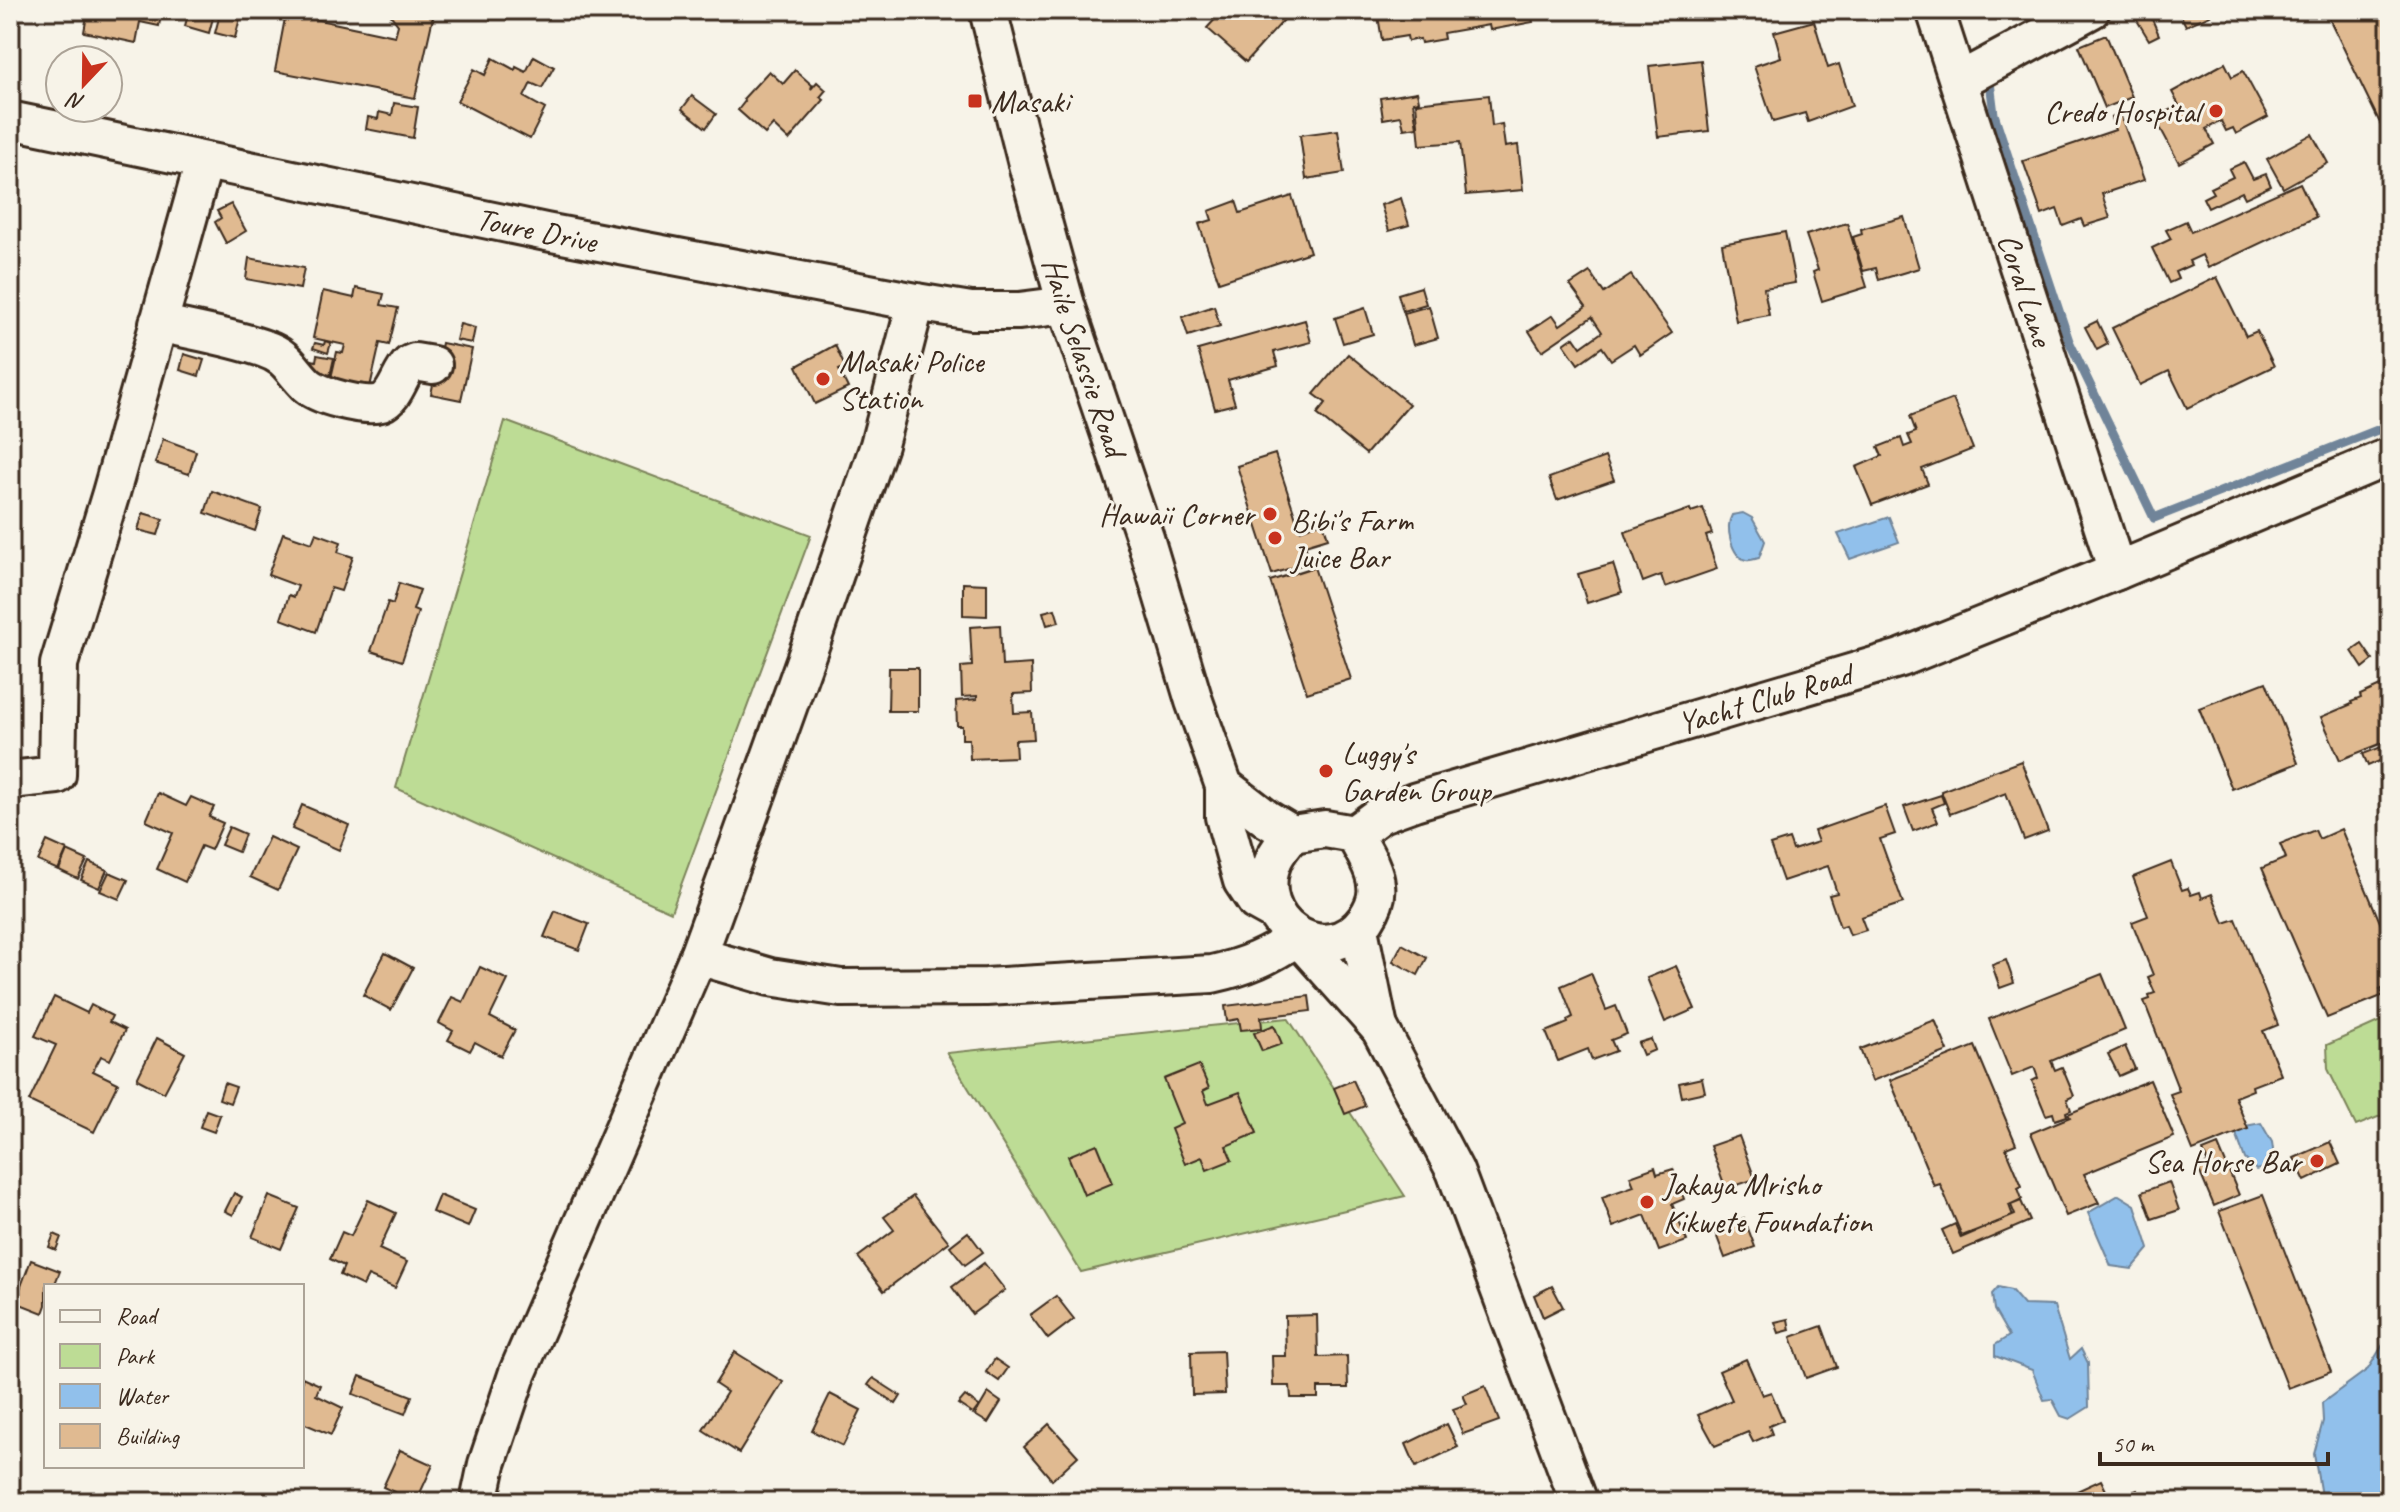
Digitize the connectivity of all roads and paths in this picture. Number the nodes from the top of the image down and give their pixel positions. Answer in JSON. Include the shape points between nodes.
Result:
{"nodes":[{"id":1,"x":988,"y":10,"type":"edge"},
{"id":2,"x":1935,"y":10,"type":"edge"},
{"id":3,"x":2091,"y":10,"type":"edge"},
{"id":4,"x":1959,"y":81,"type":"junction"},
{"id":5,"x":10,"y":120,"type":"edge"},
{"id":6,"x":204,"y":162,"type":"junction"},
{"id":7,"x":916,"y":302,"type":"junction"},
{"id":8,"x":1066,"y":305,"type":"junction"},
{"id":9,"x":158,"y":323,"type":"junction"},
{"id":10,"x":433,"y":365,"type":"dead end"},
{"id":11,"x":2390,"y":456,"type":"edge"},
{"id":12,"x":2117,"y":571,"type":"junction"},
{"id":13,"x":10,"y":761,"type":"edge"},
{"id":14,"x":57,"y":775,"type":"junction"},
{"id":15,"x":10,"y":780,"type":"edge"},
{"id":16,"x":1224,"y":786,"type":"junction"},
{"id":17,"x":1414,"y":802,"type":"junction"},
{"id":18,"x":1292,"y":834,"type":"junction"},
{"id":19,"x":1354,"y":834,"type":"junction"},
{"id":20,"x":1377,"y":885,"type":"junction"},
{"id":21,"x":1286,"y":924,"type":"junction"},
{"id":22,"x":1359,"y":929,"type":"junction"},
{"id":23,"x":698,"y":956,"type":"junction"},
{"id":24,"x":1380,"y":1029,"type":"junction"},
{"id":25,"x":479,"y":1502,"type":"edge"},
{"id":26,"x":1579,"y":1502,"type":"edge"}],
"edges":[{"from":1,"to":8,"type":"street","name":"Haile Selassie Road"},
{"from":2,"to":4,"type":"street","name":"Coral Lane"},
{"from":3,"to":4,"type":"street"},
{"from":4,"to":12,"type":"street","name":"Coral Lane"},
{"from":5,"to":6,"type":"street","name":"Toure Drive"},
{"from":6,"to":7,"type":"street","name":"Toure Drive"},
{"from":6,"to":9,"type":"street"},
{"from":7,"to":8,"type":"street","name":"Toure Drive","via":[[971,311]]},
{"from":7,"to":23,"type":"street","via":[[879,445]]},
{"from":8,"to":16,"type":"street","name":"Haile Selassie Road"},
{"from":9,"to":10,"type":"street","via":[[267,349],[286,359],[308,387],[357,403],[383,402],[410,364]]},
{"from":9,"to":14,"type":"street","via":[[59,664]]},
{"from":11,"to":12,"type":"street","name":"Yacht Club Road"},
{"from":12,"to":17,"type":"street","name":"Yacht Club Road","via":[[1901,658]]},
{"from":13,"to":14,"type":"street"},
{"from":14,"to":15,"type":"street"},
{"from":16,"to":18,"type":"street"},
{"from":16,"to":21,"type":"street","via":[[1224,817],[1242,881],[1256,902]]},
{"from":17,"to":19,"type":"street","name":"Yacht Club Road","via":[[1381,814]]},
{"from":17,"to":20,"type":"street","via":[[1382,842]]},
{"from":18,"to":19,"type":"street","via":[[1325,829]]},
{"from":18,"to":21,"type":"street","via":[[1274,858],[1268,884]]},
{"from":19,"to":20,"type":"street"},
{"from":20,"to":22,"type":"street","via":[[1373,909]]},
{"from":21,"to":22,"type":"street","via":[[1319,943],[1341,940]]},
{"from":21,"to":23,"type":"street","via":[[1270,955],[1212,974],[970,988],[841,988],[770,977]]},
{"from":21,"to":24,"type":"street"},
{"from":22,"to":24,"type":"street"},
{"from":23,"to":25,"type":"street","via":[[518,1372]]},
{"from":24,"to":26,"type":"street","via":[[1455,1171]]}]}
